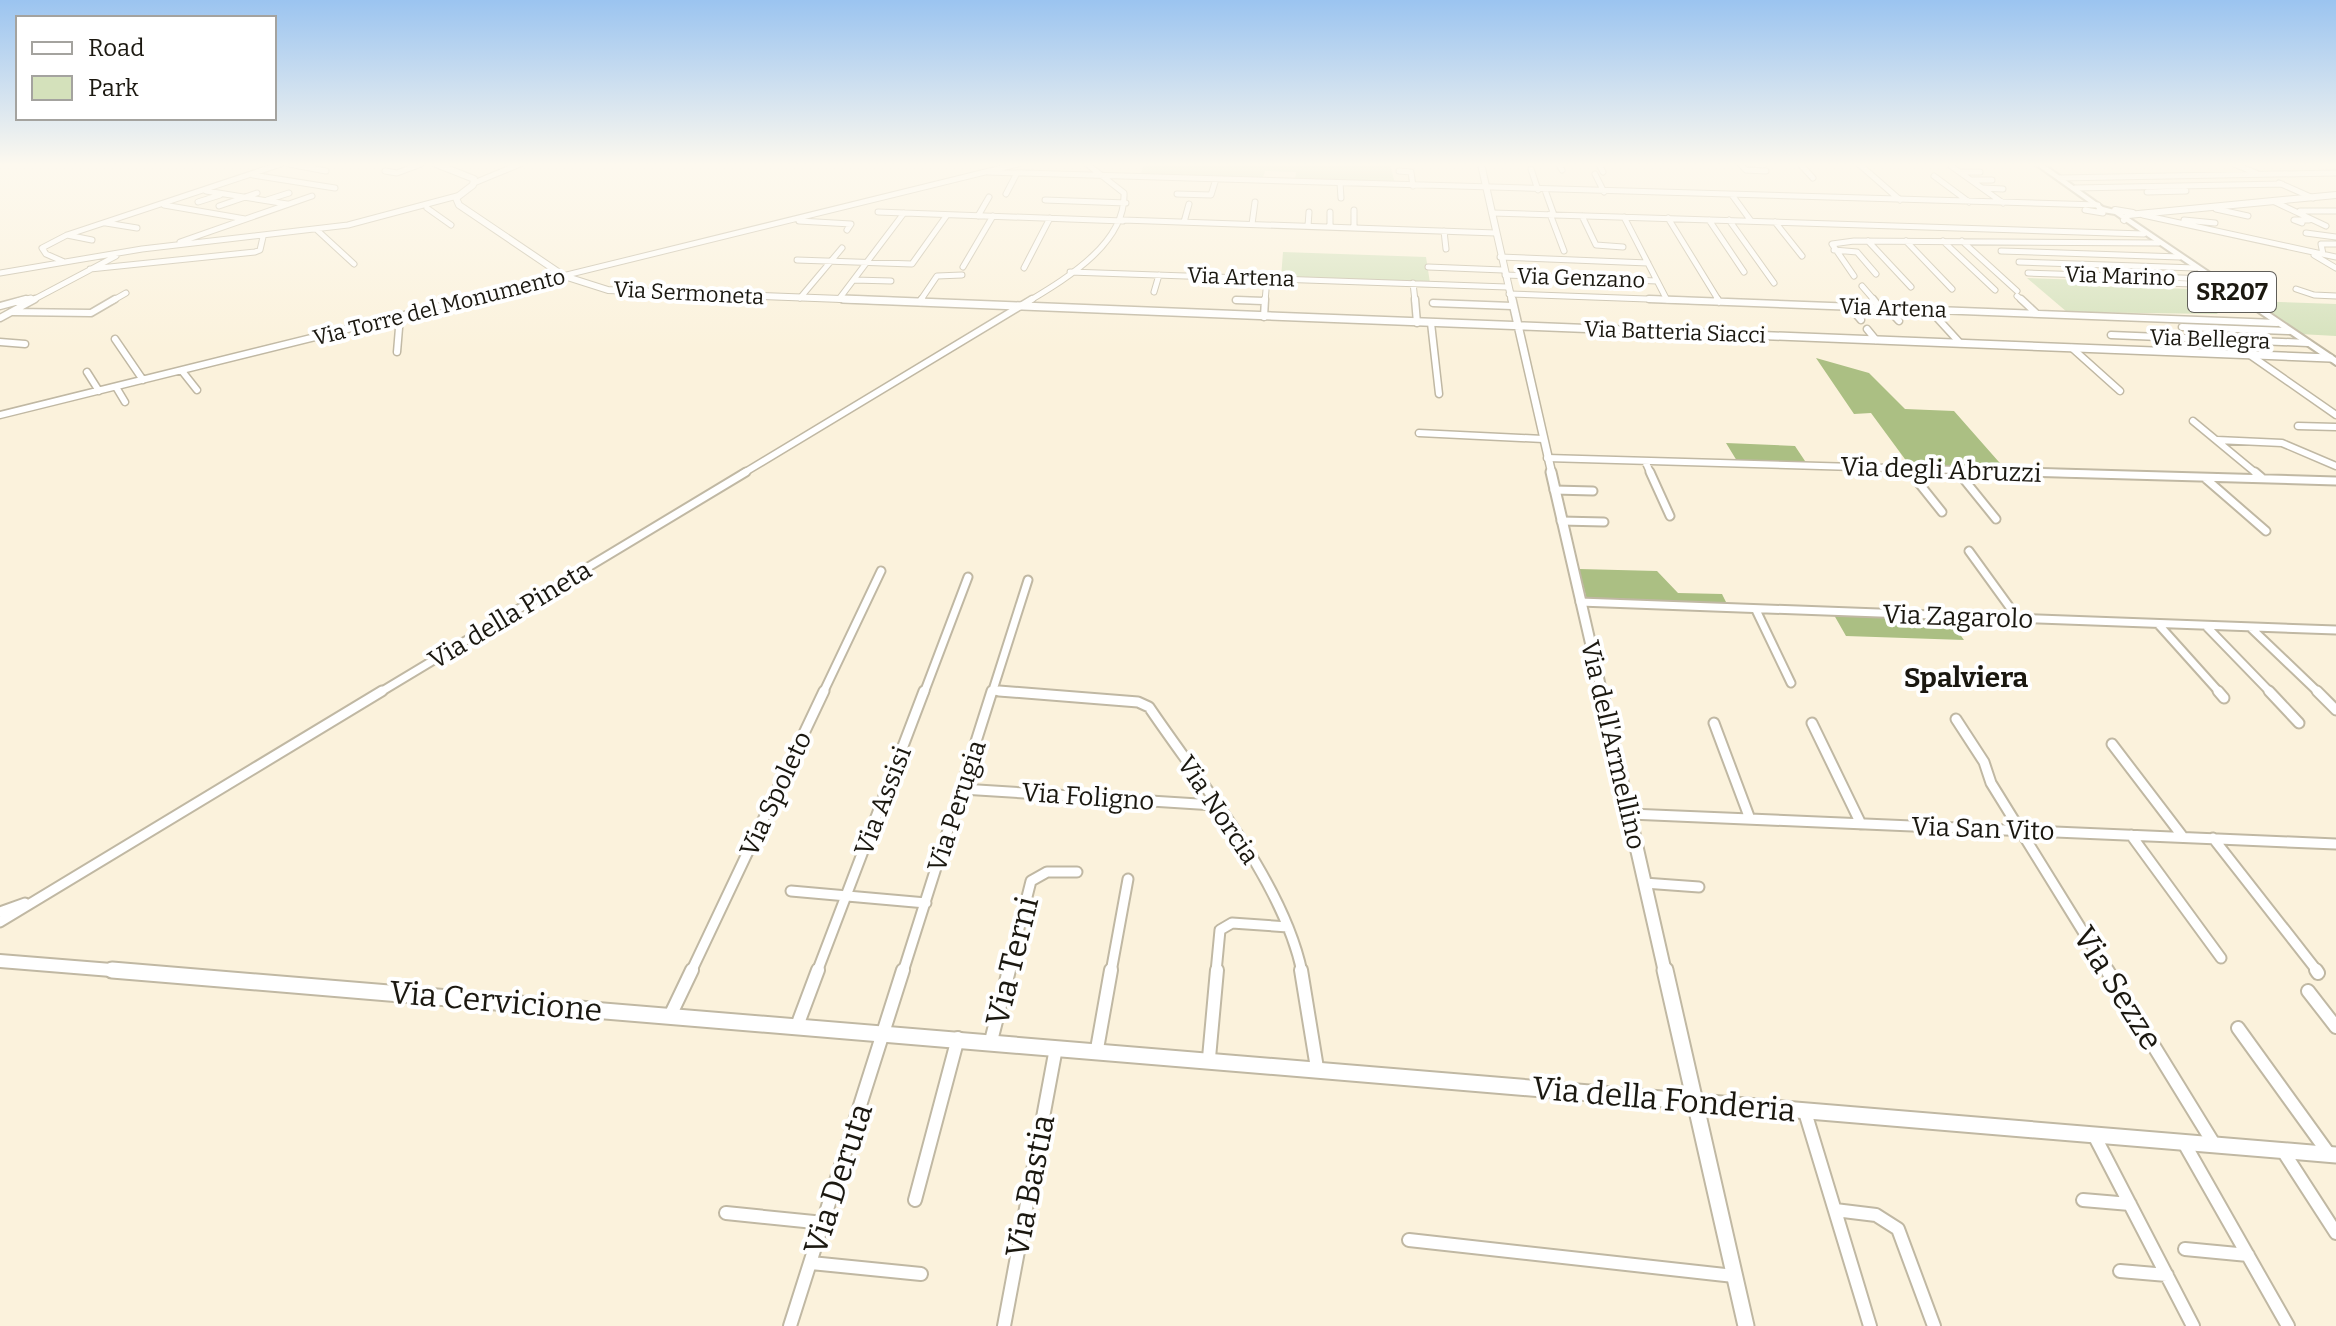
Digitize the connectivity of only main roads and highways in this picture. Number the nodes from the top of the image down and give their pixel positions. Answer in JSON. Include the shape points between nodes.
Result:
{"nodes":[{"id":1,"x":2131,"y":226,"type":"edge"},
{"id":2,"x":2333,"y":360,"type":"edge"}],
"edges":[{"from":1,"to":2,"type":"main road","number":"SR207"}]}
